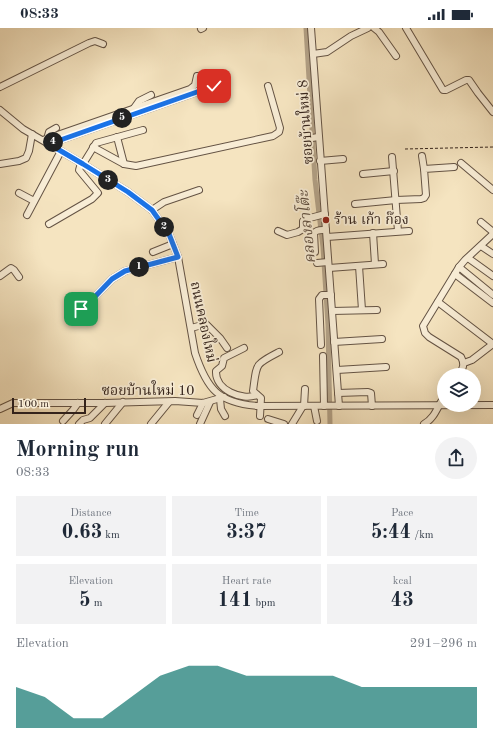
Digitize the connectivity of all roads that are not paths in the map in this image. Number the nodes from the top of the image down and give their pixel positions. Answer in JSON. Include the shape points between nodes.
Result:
{"nodes":[{"id":1,"x":311,"y":28,"type":"edge"},
{"id":2,"x":368,"y":28,"type":"edge"},
{"id":3,"x":374,"y":28,"type":"edge"},
{"id":4,"x":406,"y":28,"type":"edge"},
{"id":5,"x":103,"y":44,"type":"dead end"},
{"id":6,"x":313,"y":54,"type":"junction"},
{"id":7,"x":396,"y":56,"type":"dead end"},
{"id":8,"x":197,"y":76,"type":"dead end"},
{"id":9,"x":214,"y":86,"type":"dead end"},
{"id":10,"x":268,"y":86,"type":"dead end"},
{"id":11,"x":0,"y":87,"type":"edge"},
{"id":12,"x":151,"y":95,"type":"dead end"},
{"id":13,"x":134,"y":108,"type":"junction"},
{"id":14,"x":0,"y":110,"type":"edge"},
{"id":15,"x":493,"y":112,"type":"edge"},
{"id":16,"x":56,"y":128,"type":"dead end"},
{"id":17,"x":143,"y":130,"type":"dead end"},
{"id":18,"x":32,"y":134,"type":"junction"},
{"id":19,"x":117,"y":137,"type":"junction"},
{"id":20,"x":46,"y":141,"type":"junction"},
{"id":21,"x":93,"y":147,"type":"junction"},
{"id":22,"x":61,"y":151,"type":"junction"},
{"id":23,"x":422,"y":156,"type":"dead end"},
{"id":24,"x":392,"y":157,"type":"dead end"},
{"id":25,"x":344,"y":159,"type":"dead end"},
{"id":26,"x":320,"y":160,"type":"junction"},
{"id":27,"x":82,"y":163,"type":"junction"},
{"id":28,"x":461,"y":163,"type":"dead end"},
{"id":29,"x":0,"y":164,"type":"edge"},
{"id":30,"x":124,"y":164,"type":"junction"},
{"id":31,"x":454,"y":167,"type":"dead end"},
{"id":32,"x":424,"y":170,"type":"junction"},
{"id":33,"x":394,"y":171,"type":"junction"},
{"id":34,"x":363,"y":174,"type":"dead end"},
{"id":35,"x":199,"y":190,"type":"dead end"},
{"id":36,"x":493,"y":190,"type":"edge"},
{"id":37,"x":20,"y":193,"type":"dead end"},
{"id":38,"x":396,"y":200,"type":"junction"},
{"id":39,"x":34,"y":201,"type":"junction"},
{"id":40,"x":355,"y":204,"type":"dead end"},
{"id":41,"x":152,"y":210,"type":"junction"},
{"id":42,"x":27,"y":215,"type":"dead end"},
{"id":43,"x":321,"y":215,"type":"junction"},
{"id":44,"x":481,"y":222,"type":"dead end"},
{"id":45,"x":49,"y":224,"type":"dead end"},
{"id":46,"x":323,"y":230,"type":"junction"},
{"id":47,"x":278,"y":231,"type":"dead end"},
{"id":48,"x":398,"y":231,"type":"junction"},
{"id":49,"x":409,"y":231,"type":"dead end"},
{"id":50,"x":373,"y":233,"type":"junction"},
{"id":51,"x":493,"y":233,"type":"edge"},
{"id":52,"x":327,"y":237,"type":"junction"},
{"id":53,"x":173,"y":244,"type":"junction"},
{"id":54,"x":480,"y":246,"type":"junction"},
{"id":55,"x":153,"y":252,"type":"dead end"},
{"id":56,"x":315,"y":252,"type":"dead end"},
{"id":57,"x":493,"y":254,"type":"edge"},
{"id":58,"x":178,"y":257,"type":"junction"},
{"id":59,"x":468,"y":258,"type":"junction"},
{"id":60,"x":324,"y":263,"type":"junction"},
{"id":61,"x":375,"y":264,"type":"junction"},
{"id":62,"x":383,"y":264,"type":"dead end"},
{"id":63,"x":359,"y":266,"type":"junction"},
{"id":64,"x":459,"y":267,"type":"junction"},
{"id":65,"x":455,"y":274,"type":"junction"},
{"id":66,"x":0,"y":276,"type":"edge"},
{"id":67,"x":493,"y":276,"type":"edge"},
{"id":68,"x":19,"y":277,"type":"dead end"},
{"id":69,"x":327,"y":295,"type":"junction"},
{"id":70,"x":493,"y":295,"type":"edge"},
{"id":71,"x":71,"y":300,"type":"dead end"},
{"id":72,"x":438,"y":302,"type":"junction"},
{"id":73,"x":493,"y":303,"type":"edge"},
{"id":74,"x":362,"y":310,"type":"junction"},
{"id":75,"x":377,"y":310,"type":"dead end"},
{"id":76,"x":332,"y":311,"type":"junction"},
{"id":77,"x":191,"y":328,"type":"junction"},
{"id":78,"x":382,"y":339,"type":"dead end"},
{"id":79,"x":334,"y":342,"type":"junction"},
{"id":80,"x":493,"y":344,"type":"edge"},
{"id":81,"x":321,"y":345,"type":"dead end"},
{"id":82,"x":227,"y":348,"type":"dead end"},
{"id":83,"x":244,"y":348,"type":"dead end"},
{"id":84,"x":280,"y":352,"type":"dead end"},
{"id":85,"x":323,"y":356,"type":"dead end"},
{"id":86,"x":464,"y":363,"type":"junction"},
{"id":87,"x":386,"y":367,"type":"dead end"},
{"id":88,"x":463,"y":368,"type":"edge"},
{"id":89,"x":337,"y":370,"type":"junction"},
{"id":90,"x":305,"y":389,"type":"dead end"},
{"id":91,"x":338,"y":393,"type":"junction"},
{"id":92,"x":258,"y":395,"type":"junction"},
{"id":93,"x":222,"y":398,"type":"junction"},
{"id":94,"x":123,"y":402,"type":"junction"},
{"id":95,"x":169,"y":402,"type":"junction"},
{"id":96,"x":206,"y":402,"type":"junction"},
{"id":97,"x":78,"y":403,"type":"junction"},
{"id":98,"x":105,"y":403,"type":"junction"},
{"id":99,"x":437,"y":405,"type":"edge"},
{"id":100,"x":481,"y":405,"type":"edge"},
{"id":101,"x":493,"y":405,"type":"edge"},
{"id":102,"x":260,"y":406,"type":"junction"},
{"id":103,"x":304,"y":406,"type":"junction"},
{"id":104,"x":314,"y":406,"type":"junction"},
{"id":105,"x":325,"y":406,"type":"junction"},
{"id":106,"x":336,"y":406,"type":"junction"},
{"id":107,"x":372,"y":406,"type":"junction"},
{"id":108,"x":437,"y":407,"type":"edge"},
{"id":109,"x":0,"y":409,"type":"edge"},
{"id":110,"x":197,"y":415,"type":"dead end"},
{"id":111,"x":225,"y":416,"type":"dead end"},
{"id":112,"x":260,"y":416,"type":"dead end"},
{"id":113,"x":268,"y":419,"type":"dead end"},
{"id":114,"x":63,"y":421,"type":"dead end"},
{"id":115,"x":317,"y":421,"type":"dead end"},
{"id":116,"x":79,"y":424,"type":"edge"},
{"id":117,"x":105,"y":424,"type":"edge"},
{"id":118,"x":151,"y":424,"type":"edge"},
{"id":119,"x":200,"y":424,"type":"edge"},
{"id":120,"x":284,"y":424,"type":"edge"},
{"id":121,"x":292,"y":424,"type":"edge"},
{"id":122,"x":424,"y":424,"type":"edge"}],
"edges":[{"from":1,"to":6,"type":"street","name":"ซอยบ้านใหม่ 8"},
{"from":2,"to":6,"type":"street","via":[[327,52]]},
{"from":3,"to":7,"type":"street"},
{"from":4,"to":15,"type":"street","via":[[443,90],[469,80]]},
{"from":5,"to":11,"type":"street","via":[[98,41],[89,43]]},
{"from":6,"to":26,"type":"street","name":"ซอยบ้านใหม่ 8","via":[[313,138]]},
{"from":8,"to":13,"type":"street","via":[[195,85],[190,89]]},
{"from":9,"to":20,"type":"street"},
{"from":10,"to":30,"type":"street","via":[[280,128],[273,136],[136,166]]},
{"from":12,"to":13,"type":"street","via":[[139,101]]},
{"from":13,"to":20,"type":"street"},
{"from":14,"to":18,"type":"street","name":"ถนนคลองใหม่"},
{"from":16,"to":20,"type":"street","via":[[49,132]]},
{"from":17,"to":19,"type":"street"},
{"from":18,"to":20,"type":"street","name":"ถนนคลองใหม่"},
{"from":18,"to":29,"type":"street","via":[[26,158]]},
{"from":19,"to":21,"type":"street","via":[[96,143]]},
{"from":19,"to":30,"type":"street"},
{"from":20,"to":22,"type":"street","name":"ถนนคลองใหม่"},
{"from":21,"to":27,"type":"street"},
{"from":21,"to":30,"type":"street"},
{"from":22,"to":27,"type":"street","name":"ถนนคลองใหม่"},
{"from":22,"to":39,"type":"street"},
{"from":23,"to":32,"type":"street"},
{"from":24,"to":33,"type":"street"},
{"from":25,"to":26,"type":"street"},
{"from":26,"to":43,"type":"street","name":"ซอยบ้านใหม่ 8"},
{"from":27,"to":41,"type":"street","name":"ถนนคลองใหม่"},
{"from":27,"to":45,"type":"street","via":[[78,170],[98,193]]},
{"from":28,"to":36,"type":"street"},
{"from":31,"to":32,"type":"street"},
{"from":32,"to":38,"type":"street","via":[[424,198]]},
{"from":33,"to":34,"type":"street"},
{"from":33,"to":38,"type":"street"},
{"from":35,"to":41,"type":"street","via":[[164,202]]},
{"from":37,"to":39,"type":"street"},
{"from":38,"to":40,"type":"street"},
{"from":38,"to":48,"type":"street"},
{"from":39,"to":42,"type":"street"},
{"from":41,"to":53,"type":"street","name":"ถนนคลองใหม่"},
{"from":43,"to":46,"type":"street","name":"ซอยบ้านใหม่ 8"},
{"from":43,"to":47,"type":"street","via":[[306,219],[303,229],[298,232],[287,236]]},
{"from":44,"to":51,"type":"street"},
{"from":46,"to":52,"type":"street","name":"ซอยบ้านใหม่ 8"},
{"from":46,"to":56,"type":"street","via":[[314,233]]},
{"from":48,"to":49,"type":"street"},
{"from":48,"to":50,"type":"street"},
{"from":50,"to":52,"type":"street"},
{"from":50,"to":61,"type":"street"},
{"from":51,"to":54,"type":"street"},
{"from":52,"to":60,"type":"street","name":"ซอยบ้านใหม่ 8"},
{"from":53,"to":55,"type":"street"},
{"from":53,"to":58,"type":"street","name":"ถนนคลองใหม่"},
{"from":54,"to":57,"type":"street"},
{"from":54,"to":59,"type":"street"},
{"from":58,"to":71,"type":"street","via":[[125,271],[112,279],[84,308],[74,308]]},
{"from":58,"to":77,"type":"street","name":"ถนนคลองใหม่"},
{"from":59,"to":64,"type":"street"},
{"from":59,"to":67,"type":"street"},
{"from":60,"to":63,"type":"street"},
{"from":60,"to":69,"type":"street","name":"ซอยบ้านใหม่ 8"},
{"from":61,"to":62,"type":"street"},
{"from":61,"to":63,"type":"street"},
{"from":63,"to":74,"type":"street"},
{"from":64,"to":65,"type":"street"},
{"from":64,"to":70,"type":"street"},
{"from":65,"to":72,"type":"street"},
{"from":65,"to":73,"type":"street"},
{"from":66,"to":68,"type":"street","via":[[10,268]]},
{"from":69,"to":76,"type":"street","name":"ซอยบ้านใหม่ 8"},
{"from":69,"to":81,"type":"street","via":[[320,299]]},
{"from":72,"to":80,"type":"street"},
{"from":72,"to":86,"type":"street","via":[[423,328],[429,337],[461,358]]},
{"from":74,"to":75,"type":"street"},
{"from":74,"to":76,"type":"street"},
{"from":76,"to":79,"type":"street","name":"ซอยบ้านใหม่ 8"},
{"from":77,"to":82,"type":"street","via":[[206,324]]},
{"from":77,"to":93,"type":"street","name":"ถนนคลองใหม่","via":[[195,353],[203,374],[208,384]]},
{"from":78,"to":79,"type":"street"},
{"from":79,"to":89,"type":"street","name":"ซอยบ้านใหม่ 8"},
{"from":80,"to":86,"type":"street"},
{"from":83,"to":92,"type":"street","via":[[224,358],[222,366],[216,371],[216,376],[223,387],[234,394],[248,398]]},
{"from":84,"to":92,"type":"street","via":[[262,361],[256,368],[253,391]]},
{"from":85,"to":105,"type":"street"},
{"from":86,"to":88,"type":"street"},
{"from":87,"to":89,"type":"street"},
{"from":89,"to":91,"type":"street","name":"ซอยบ้านใหม่ 8"},
{"from":90,"to":103,"type":"street"},
{"from":91,"to":106,"type":"street","name":"ซอยบ้านใหม่ 8"},
{"from":91,"to":107,"type":"street","via":[[371,393]]},
{"from":92,"to":102,"type":"street","via":[[261,398]]},
{"from":93,"to":96,"type":"street","name":"ซอยบ้านใหม่ 10"},
{"from":93,"to":102,"type":"street","name":"ถนนคลองใหม่","via":[[243,405]]},
{"from":93,"to":111,"type":"street","via":[[221,409]]},
{"from":94,"to":95,"type":"street","name":"ซอยบ้านใหม่ 10"},
{"from":94,"to":98,"type":"street","name":"ซอยบ้านใหม่ 10"},
{"from":94,"to":117,"type":"street"},
{"from":95,"to":96,"type":"street","name":"ซอยบ้านใหม่ 10"},
{"from":95,"to":118,"type":"street"},
{"from":96,"to":110,"type":"street"},
{"from":96,"to":119,"type":"street"},
{"from":97,"to":98,"type":"street","name":"ซอยบ้านใหม่ 10"},
{"from":97,"to":109,"type":"street","name":"ซอยบ้านใหม่ 10","via":[[13,403]]},
{"from":97,"to":114,"type":"street"},
{"from":98,"to":116,"type":"street","via":[[90,418]]},
{"from":99,"to":107,"type":"street","name":"ถนนคลองใหม่"},
{"from":100,"to":101,"type":"street","name":"ถนนคลองใหม่"},
{"from":102,"to":103,"type":"street","name":"ถนนคลองใหม่"},
{"from":102,"to":112,"type":"street"},
{"from":103,"to":104,"type":"street","name":"ถนนคลองใหม่"},
{"from":103,"to":121,"type":"street"},
{"from":104,"to":105,"type":"street","name":"ถนนคลองใหม่"},
{"from":104,"to":115,"type":"street"},
{"from":105,"to":106,"type":"street","name":"ถนนคลองใหม่"},
{"from":106,"to":107,"type":"street","name":"ถนนคลองใหม่"},
{"from":108,"to":122,"type":"street","via":[[433,417]]},
{"from":113,"to":120,"type":"street"}]}
